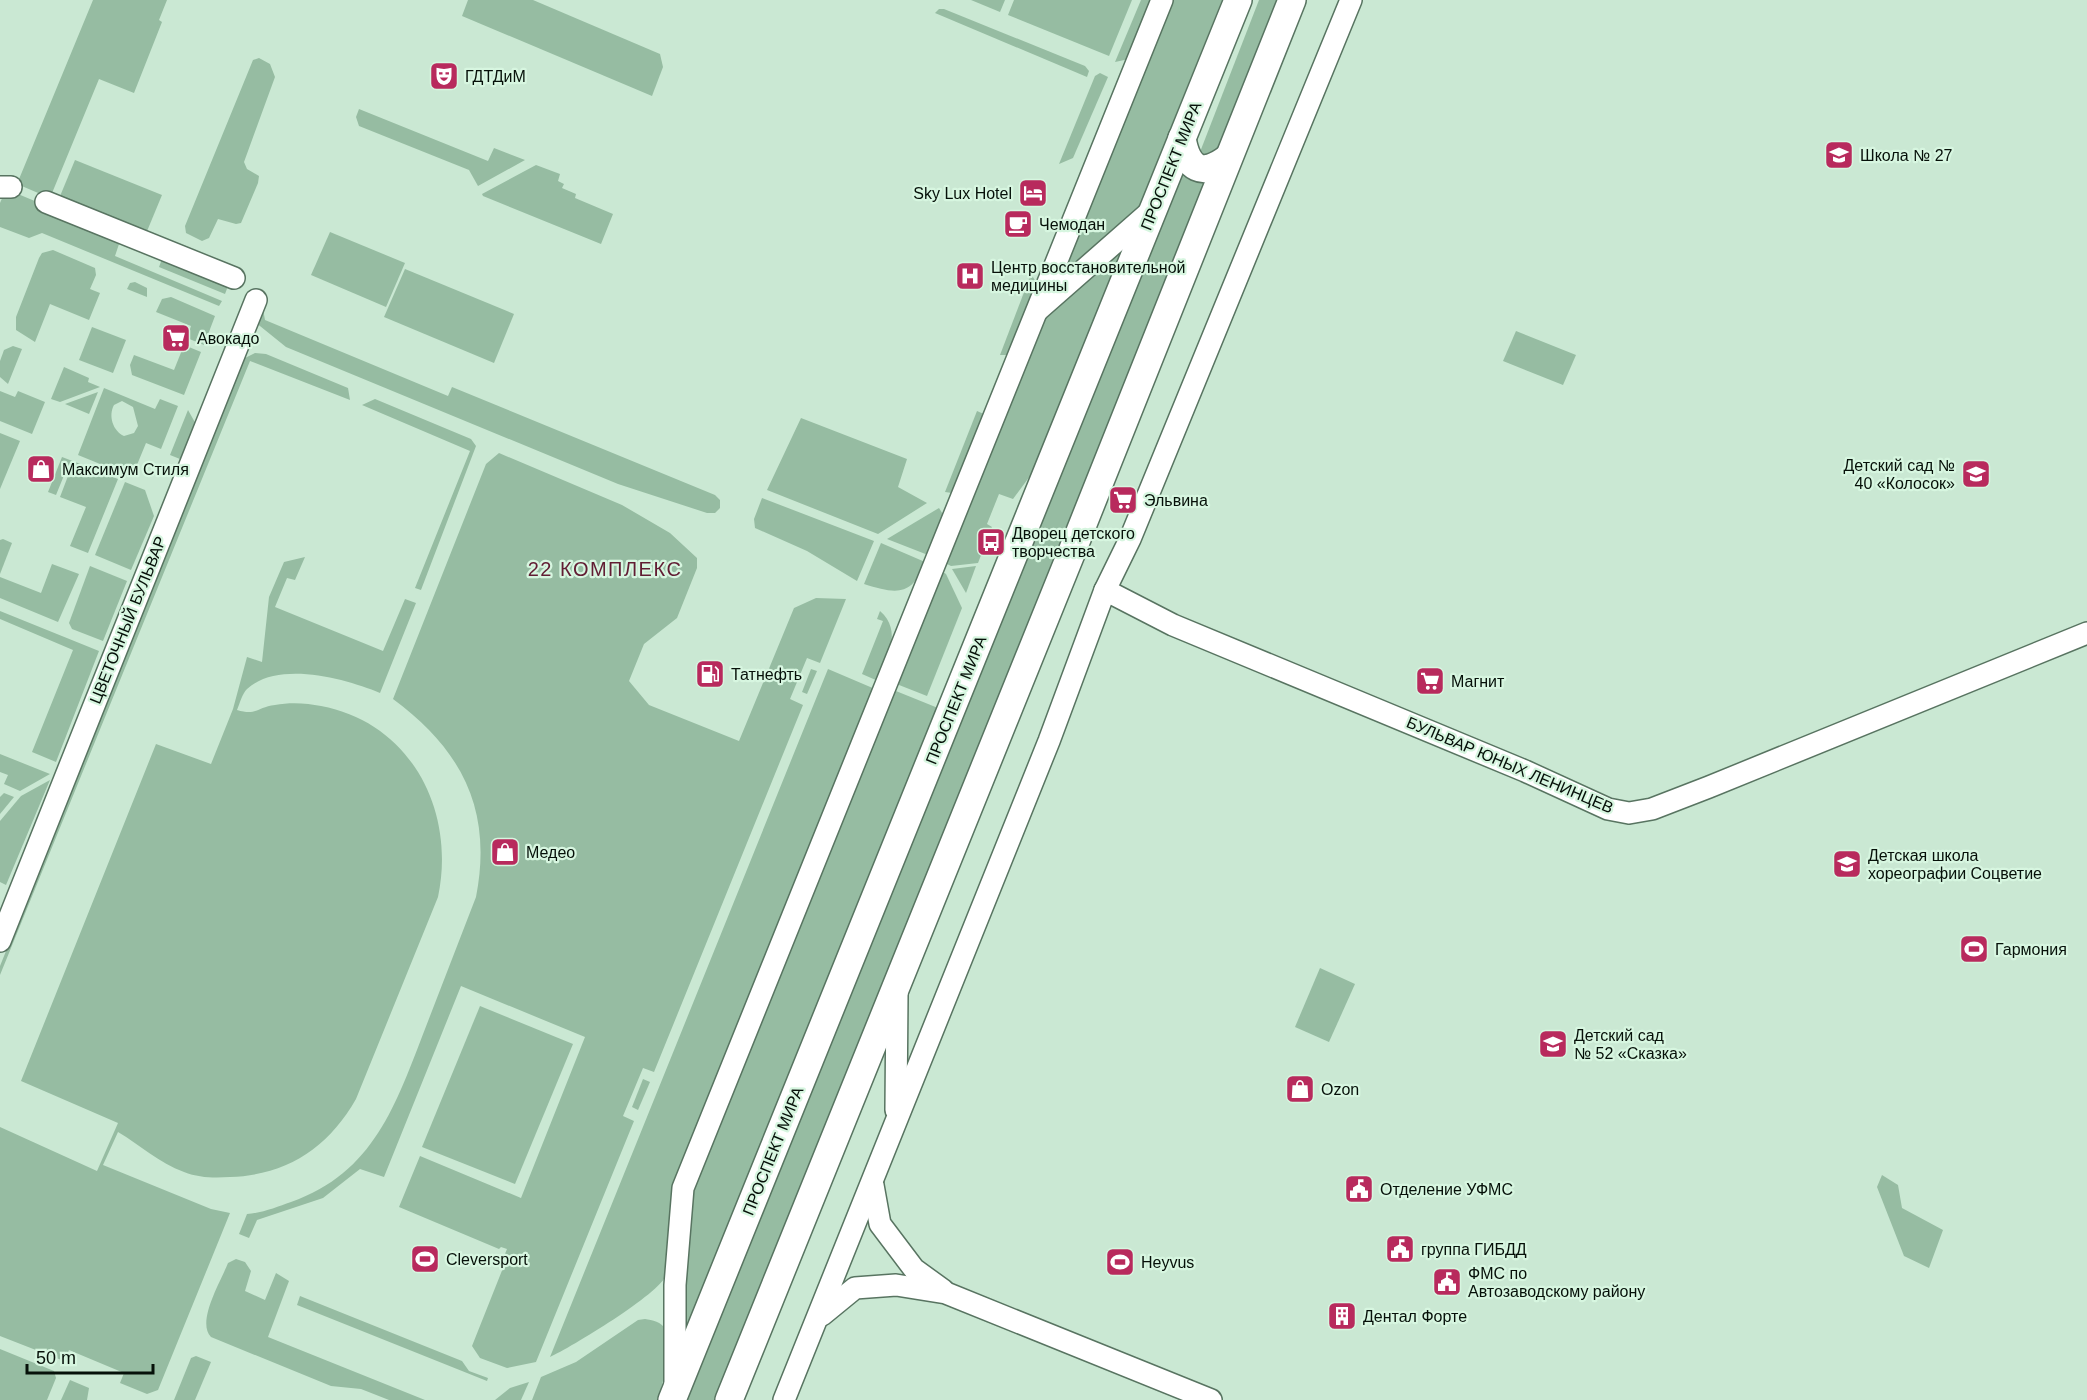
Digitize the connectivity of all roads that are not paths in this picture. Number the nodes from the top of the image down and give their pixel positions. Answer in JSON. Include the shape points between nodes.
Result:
{"nodes":[{"id":1,"x":1162,"y":0,"type":"edge"},
{"id":2,"x":1238,"y":0,"type":"edge"},
{"id":3,"x":1292,"y":0,"type":"edge"},
{"id":4,"x":1351,"y":0,"type":"edge"},
{"id":5,"x":1182,"y":138,"type":"junction"},
{"id":6,"x":1228,"y":158,"type":"junction"},
{"id":7,"x":46,"y":201,"type":"dead end"},
{"id":8,"x":1153,"y":209,"type":"junction"},
{"id":9,"x":234,"y":278,"type":"dead end"},
{"id":10,"x":256,"y":300,"type":"dead end"},
{"id":11,"x":1034,"y":312,"type":"junction"},
{"id":12,"x":1105,"y":591,"type":"junction"},
{"id":13,"x":2087,"y":633,"type":"edge"},
{"id":14,"x":0,"y":941,"type":"edge"},
{"id":15,"x":897,"y":981,"type":"junction"},
{"id":16,"x":896,"y":1122,"type":"junction"},
{"id":17,"x":873,"y":1185,"type":"junction"},
{"id":18,"x":946,"y":1293,"type":"junction"},
{"id":19,"x":817,"y":1319,"type":"junction"},
{"id":20,"x":674,"y":1396,"type":"edge"},
{"id":21,"x":729,"y":1400,"type":"edge"},
{"id":22,"x":784,"y":1400,"type":"edge"},
{"id":23,"x":1211,"y":1400,"type":"edge"}],
"edges":[{"from":1,"to":11,"type":"street"},
{"from":2,"to":5,"type":"main road","name":"ПРОСПЕКТ МИРА"},
{"from":3,"to":6,"type":"main road"},
{"from":4,"to":12,"type":"street","via":[[1135,528]]},
{"from":5,"to":6,"type":"main road","via":[[1184,154],[1197,168],[1217,167]]},
{"from":5,"to":8,"type":"main road","name":"ПРОСПЕКТ МИРА"},
{"from":6,"to":15,"type":"main road"},
{"from":7,"to":9,"type":"street"},
{"from":8,"to":11,"type":"street"},
{"from":8,"to":20,"type":"main road","name":"ПРОСПЕКТ МИРА"},
{"from":10,"to":14,"type":"street","name":"ЦВЕТОЧНЫЙ БУЛЬВАР"},
{"from":11,"to":20,"type":"street","via":[[683,1188],[675,1285]]},
{"from":12,"to":13,"type":"street","name":"БУЛЬВАР ЮНЫХ ЛЕНИНЦЕВ","via":[[1173,625],[1608,809],[1629,813],[1652,809]]},
{"from":12,"to":16,"type":"street"},
{"from":15,"to":16,"type":"street"},
{"from":15,"to":21,"type":"main road"},
{"from":16,"to":17,"type":"street"},
{"from":17,"to":18,"type":"street","via":[[880,1224],[914,1269]]},
{"from":17,"to":19,"type":"street"},
{"from":18,"to":19,"type":"street","via":[[896,1285],[855,1288]]},
{"from":18,"to":23,"type":"street"},
{"from":19,"to":22,"type":"street"}]}
